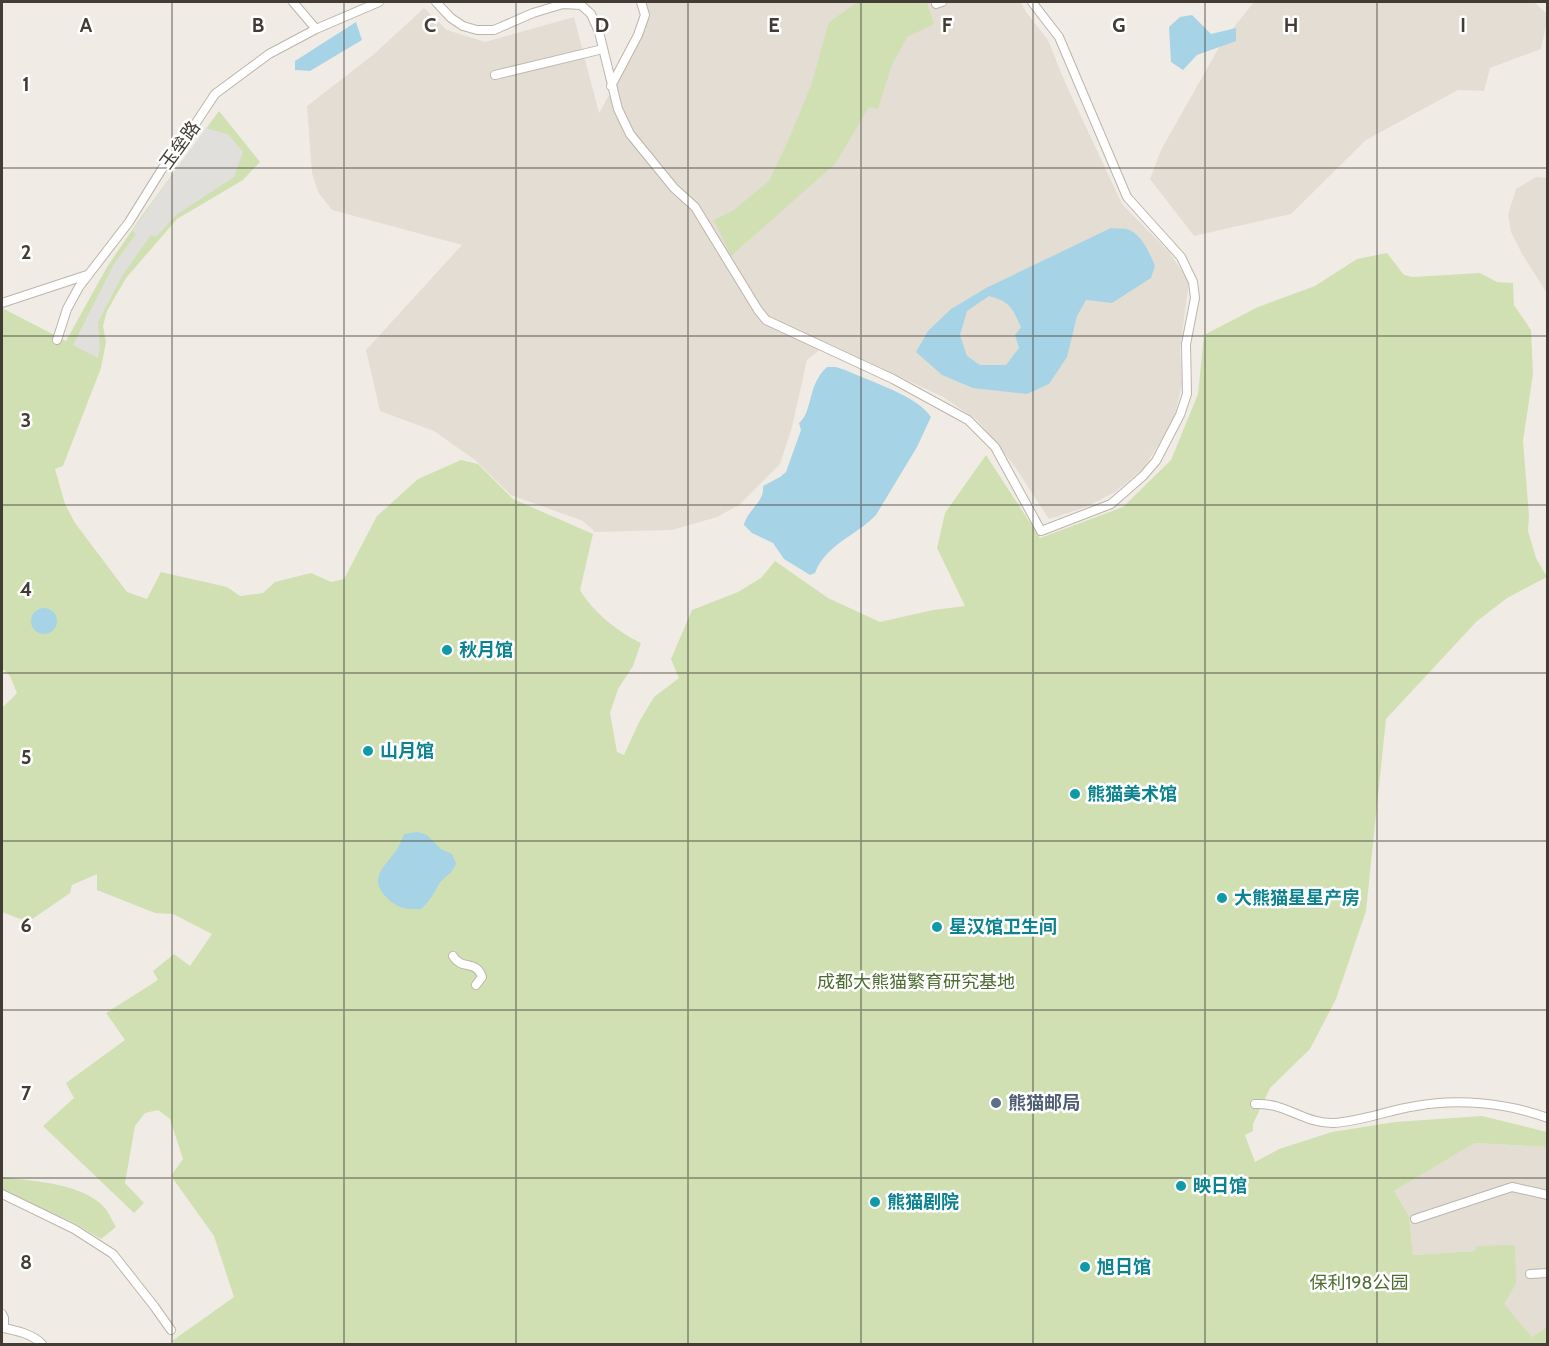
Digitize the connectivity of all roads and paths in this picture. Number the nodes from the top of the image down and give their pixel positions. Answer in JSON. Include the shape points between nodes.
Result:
{"nodes":[{"id":1,"x":293,"y":2,"type":"edge"},
{"id":2,"x":378,"y":2,"type":"edge"},
{"id":3,"x":436,"y":2,"type":"edge"},
{"id":4,"x":641,"y":2,"type":"edge"},
{"id":5,"x":1032,"y":2,"type":"edge"},
{"id":6,"x":316,"y":29,"type":"junction"},
{"id":7,"x":603,"y":49,"type":"junction"},
{"id":8,"x":495,"y":75,"type":"dead end"},
{"id":9,"x":611,"y":86,"type":"junction"},
{"id":10,"x":88,"y":275,"type":"junction"},
{"id":11,"x":2,"y":303,"type":"edge"},
{"id":12,"x":57,"y":340,"type":"dead end"},
{"id":13,"x":453,"y":956,"type":"dead end"},
{"id":14,"x":476,"y":985,"type":"dead end"},
{"id":15,"x":1255,"y":1104,"type":"dead end"},
{"id":16,"x":1548,"y":1118,"type":"edge"},
{"id":17,"x":2,"y":1194,"type":"edge"},
{"id":18,"x":1548,"y":1195,"type":"edge"},
{"id":19,"x":1415,"y":1219,"type":"dead end"},
{"id":20,"x":1548,"y":1273,"type":"edge"},
{"id":21,"x":1530,"y":1274,"type":"dead end"},
{"id":22,"x":2,"y":1314,"type":"edge"},
{"id":23,"x":3,"y":1327,"type":"edge"},
{"id":24,"x":171,"y":1330,"type":"dead end"},
{"id":25,"x":42,"y":1344,"type":"edge"}],
"edges":[{"from":1,"to":6,"type":"street"},
{"from":2,"to":6,"type":"street","name":"玉垒路"},
{"from":3,"to":7,"type":"street","via":[[451,18],[477,30],[495,30],[533,13],[574,4],[591,14]]},
{"from":4,"to":9,"type":"street","via":[[645,15],[638,35]]},
{"from":5,"to":9,"type":"street","via":[[1059,37],[1127,197],[1181,257],[1193,282],[1195,298],[1186,344],[1186,394],[1175,426],[1156,461],[1111,504],[1041,531],[995,447],[968,420],[892,379],[766,320],[695,207],[674,188],[630,134]]},
{"from":6,"to":10,"type":"street","name":"玉垒路","via":[[270,54],[216,94]]},
{"from":7,"to":8,"type":"street"},
{"from":7,"to":9,"type":"street"},
{"from":10,"to":11,"type":"street"},
{"from":10,"to":12,"type":"street","name":"玉垒路","via":[[67,309]]},
{"from":13,"to":14,"type":"street","via":[[460,964],[480,970],[482,977]]},
{"from":15,"to":16,"type":"street","via":[[1279,1105],[1314,1122],[1335,1123],[1449,1102],[1485,1104]]},
{"from":17,"to":24,"type":"street","via":[[74,1229],[113,1254]]},
{"from":18,"to":19,"type":"street","via":[[1512,1187]]},
{"from":20,"to":21,"type":"street"},
{"from":22,"to":23,"type":"street"},
{"from":23,"to":25,"type":"street"}]}
